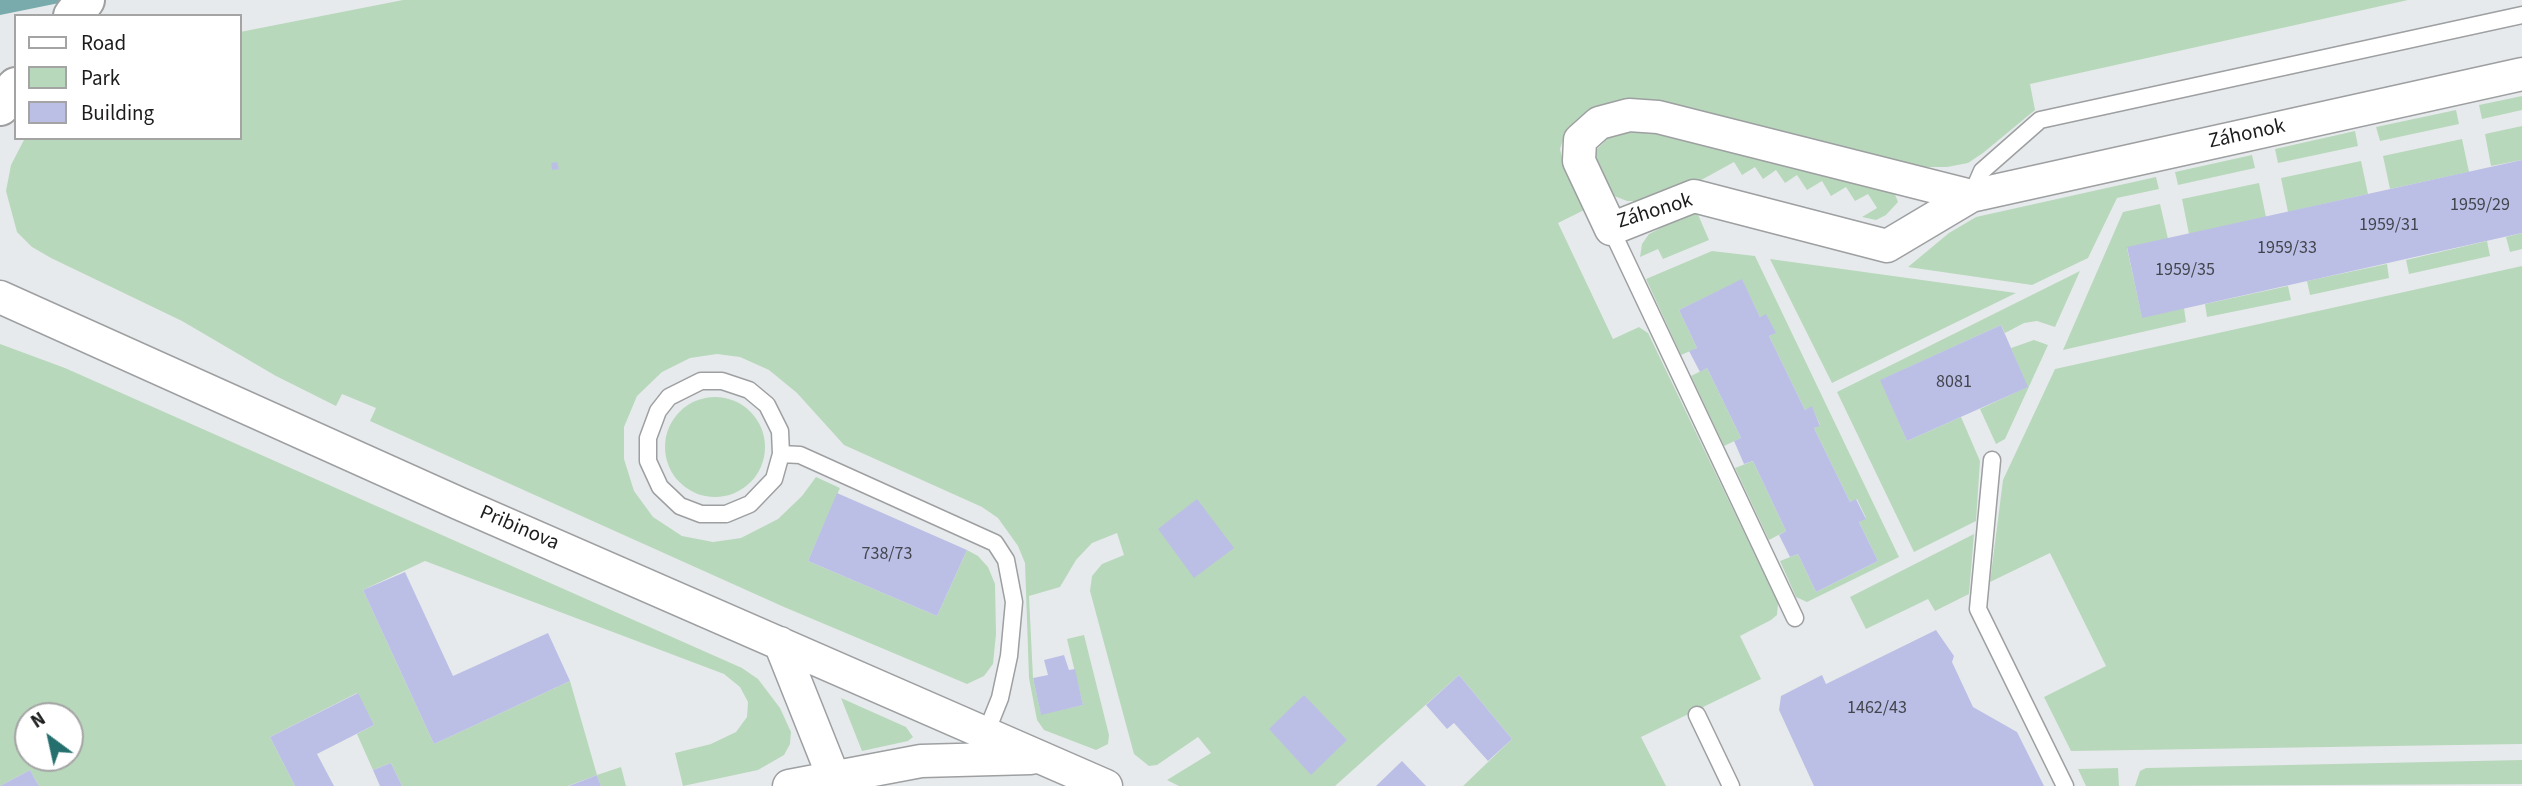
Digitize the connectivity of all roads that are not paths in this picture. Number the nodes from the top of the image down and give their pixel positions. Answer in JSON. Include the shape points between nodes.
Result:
{"nodes":[{"id":1,"x":2522,"y":15,"type":"edge"},
{"id":2,"x":2522,"y":74,"type":"edge"},
{"id":3,"x":14,"y":89,"type":"edge"},
{"id":4,"x":0,"y":106,"type":"edge"},
{"id":5,"x":1971,"y":196,"type":"junction"},
{"id":6,"x":1611,"y":229,"type":"junction"},
{"id":7,"x":0,"y":297,"type":"edge"},
{"id":8,"x":781,"y":454,"type":"junction"},
{"id":9,"x":1992,"y":460,"type":"dead end"},
{"id":10,"x":1795,"y":618,"type":"dead end"},
{"id":11,"x":780,"y":643,"type":"junction"},
{"id":12,"x":1697,"y":715,"type":"dead end"},
{"id":13,"x":985,"y":733,"type":"junction"},
{"id":14,"x":1040,"y":758,"type":"junction"},
{"id":15,"x":835,"y":781,"type":"edge"},
{"id":16,"x":789,"y":786,"type":"edge"},
{"id":17,"x":1106,"y":786,"type":"edge"},
{"id":18,"x":1731,"y":786,"type":"edge"},
{"id":19,"x":2065,"y":786,"type":"edge"}],
"edges":[{"from":1,"to":5,"type":"lane","via":[[2040,120],[1982,171]]},
{"from":2,"to":5,"type":"street","name":"Záhonok"},
{"from":3,"to":4,"type":"main road"},
{"from":5,"to":6,"type":"street","name":"Záhonok","via":[[1887,246],[1694,196]]},
{"from":5,"to":6,"type":"street","name":"Záhonok","via":[[1658,117],[1629,115],[1599,123],[1580,140],[1579,161]]},
{"from":6,"to":10,"type":"lane"},
{"from":7,"to":11,"type":"street","name":"Pribinova"},
{"from":8,"to":8,"type":"lane","via":[[780,431],[767,405],[749,390],[722,381],[701,381],[669,397],[651,424],[647,449],[651,472],[660,487],[680,506],[701,514],[738,510],[761,496],[774,479]]},
{"from":8,"to":13,"type":"lane","via":[[800,455],[998,545],[1008,567],[1014,602],[1007,667]]},
{"from":9,"to":19,"type":"lane","via":[[1978,610]]},
{"from":11,"to":13,"type":"street","name":"Pribinova"},
{"from":11,"to":15,"type":"street"},
{"from":12,"to":18,"type":"lane"},
{"from":13,"to":14,"type":"street","name":"Pribinova"},
{"from":14,"to":15,"type":"street","name":"Pribinova","via":[[921,761]]},
{"from":14,"to":17,"type":"street","name":"Pribinova"},
{"from":15,"to":16,"type":"street","name":"Pribinova"}]}
